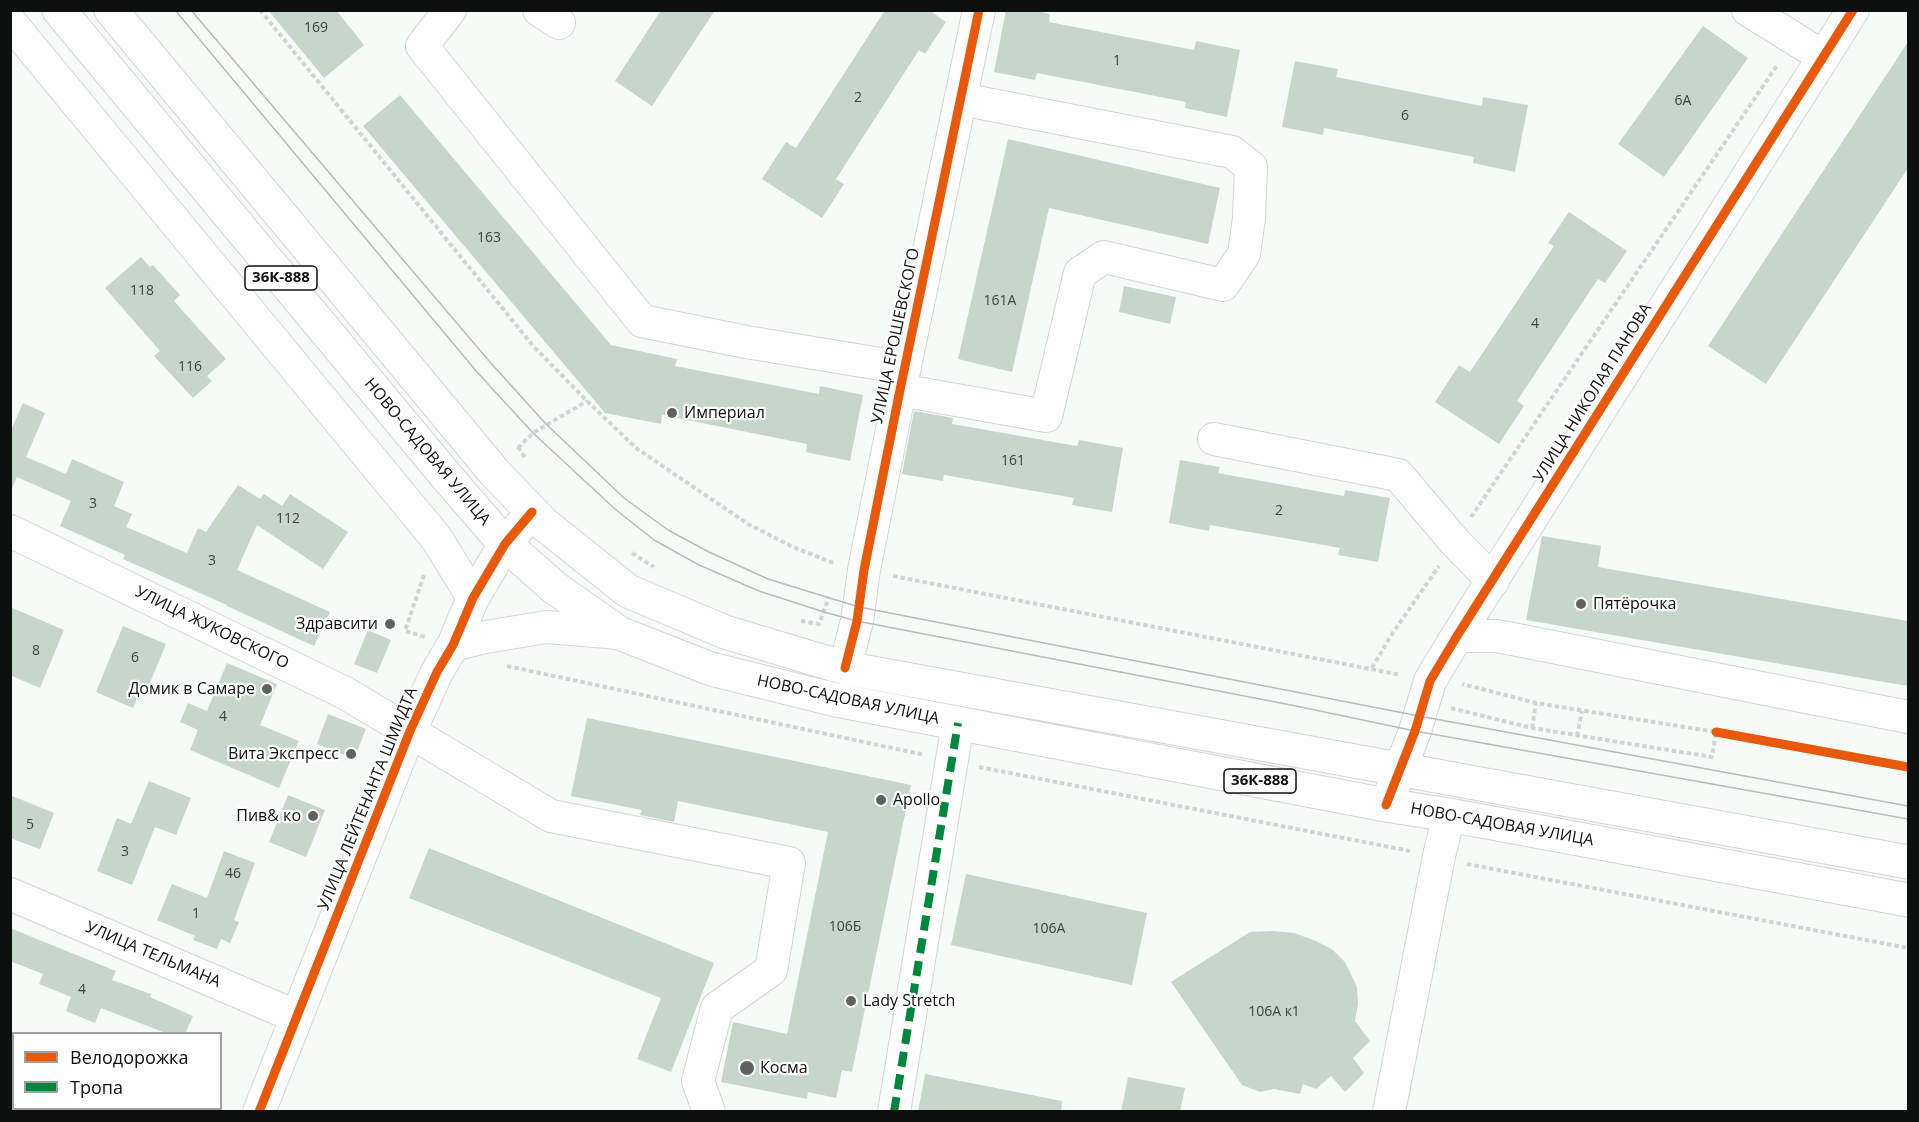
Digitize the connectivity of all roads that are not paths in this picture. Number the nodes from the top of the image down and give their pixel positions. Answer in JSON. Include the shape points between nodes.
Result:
{"nodes":[{"id":1,"x":59,"y":10,"type":"edge"},
{"id":2,"x":111,"y":10,"type":"edge"},
{"id":3,"x":450,"y":10,"type":"edge"},
{"id":4,"x":979,"y":10,"type":"edge"},
{"id":5,"x":1748,"y":10,"type":"edge"},
{"id":6,"x":1853,"y":10,"type":"edge"},
{"id":7,"x":10,"y":22,"type":"edge"},
{"id":8,"x":1822,"y":56,"type":"junction"},
{"id":9,"x":961,"y":99,"type":"junction"},
{"id":10,"x":902,"y":379,"type":"junction"},
{"id":11,"x":1214,"y":439,"type":"dead end"},
{"id":12,"x":532,"y":512,"type":"junction"},
{"id":13,"x":10,"y":531,"type":"edge"},
{"id":14,"x":505,"y":544,"type":"junction"},
{"id":15,"x":1493,"y":581,"type":"junction"},
{"id":16,"x":473,"y":597,"type":"junction"},
{"id":17,"x":619,"y":633,"type":"junction"},
{"id":18,"x":1457,"y":636,"type":"junction"},
{"id":19,"x":453,"y":645,"type":"junction"},
{"id":20,"x":845,"y":668,"type":"junction"},
{"id":21,"x":1908,"y":717,"type":"edge"},
{"id":22,"x":958,"y":723,"type":"junction"},
{"id":23,"x":410,"y":731,"type":"junction"},
{"id":24,"x":1400,"y":769,"type":"junction"},
{"id":25,"x":1386,"y":805,"type":"junction"},
{"id":26,"x":1449,"y":815,"type":"junction"},
{"id":27,"x":1908,"y":862,"type":"edge"},
{"id":28,"x":10,"y":894,"type":"edge"},
{"id":29,"x":1908,"y":900,"type":"edge"},
{"id":30,"x":296,"y":1016,"type":"junction"},
{"id":31,"x":259,"y":1112,"type":"edge"},
{"id":32,"x":709,"y":1112,"type":"edge"},
{"id":33,"x":894,"y":1112,"type":"edge"},
{"id":34,"x":1389,"y":1112,"type":"edge"}],
"edges":[{"from":1,"to":14,"type":"main road","name":"НОВО-САДОВАЯ УЛИЦА","number":"36К-888"},
{"from":2,"to":12,"type":"main road","name":"НОВО-САДОВАЯ УЛИЦА","via":[[495,473]]},
{"from":3,"to":10,"type":"street","via":[[422,45],[642,321]]},
{"from":4,"to":9,"type":"street","name":"УЛИЦА ЕРОШЕВСКОГО"},
{"from":5,"to":8,"type":"street"},
{"from":6,"to":8,"type":"street","name":"УЛИЦА НИКОЛАЯ ПАНОВА"},
{"from":7,"to":16,"type":"street","via":[[437,539]]},
{"from":8,"to":15,"type":"street","name":"УЛИЦА НИКОЛАЯ ПАНОВА"},
{"from":9,"to":10,"type":"street","name":"УЛИЦА ЕРОШЕВСКОГО"},
{"from":9,"to":10,"type":"street","via":[[1232,152],[1251,167],[1244,254],[1223,285],[1104,257],[1080,273],[1046,416]]},
{"from":10,"to":20,"type":"street","name":"УЛИЦА ЕРОШЕВСКОГО","via":[[846,563],[857,621]]},
{"from":11,"to":15,"type":"street","via":[[1398,475]]},
{"from":12,"to":14,"type":"street","name":"УЛИЦА ЛЕЙТЕНАНТА ШМИДТА"},
{"from":12,"to":20,"type":"main road","name":"НОВО-САДОВАЯ УЛИЦА","via":[[628,591],[725,632]]},
{"from":13,"to":23,"type":"street","name":"УЛИЦА ЖУКОВСКОГО","via":[[345,693]]},
{"from":14,"to":16,"type":"street","name":"УЛИЦА ЛЕЙТЕНАНТА ШМИДТА"},
{"from":14,"to":17,"type":"main road","name":"НОВО-САДОВАЯ УЛИЦА","number":"36К-888","via":[[555,588]]},
{"from":15,"to":18,"type":"street","name":"УЛИЦА НИКОЛАЯ ПАНОВА"},
{"from":16,"to":19,"type":"street","name":"УЛИЦА ЛЕЙТЕНАНТА ШМИДТА"},
{"from":17,"to":19,"type":"street","via":[[547,627]]},
{"from":17,"to":22,"type":"main road","name":"НОВО-САДОВАЯ УЛИЦА","number":"36К-888","via":[[711,669],[836,700]]},
{"from":18,"to":21,"type":"street","via":[[1497,636]]},
{"from":18,"to":24,"type":"street","name":"УЛИЦА НИКОЛАЯ ПАНОВА","via":[[1437,694],[1415,731]]},
{"from":19,"to":23,"type":"street","name":"УЛИЦА ЛЕЙТЕНАНТА ШМИДТА"},
{"from":20,"to":24,"type":"main road","name":"НОВО-САДОВАЯ УЛИЦА"},
{"from":22,"to":25,"type":"main road","name":"НОВО-САДОВАЯ УЛИЦА","number":"36К-888"},
{"from":22,"to":33,"type":"street"},
{"from":23,"to":30,"type":"street","name":"УЛИЦА ЛЕЙТЕНАНТА ШМИДТА"},
{"from":23,"to":32,"type":"street","name":"УЛИЦА ЖУКОВСКОГО","via":[[551,816],[789,862],[771,970],[717,1008],[698,1081]]},
{"from":24,"to":25,"type":"street","name":"УЛИЦА НИКОЛАЯ ПАНОВА"},
{"from":24,"to":27,"type":"main road","name":"НОВО-САДОВАЯ УЛИЦА"},
{"from":25,"to":26,"type":"main road","name":"НОВО-САДОВАЯ УЛИЦА","number":"36К-888"},
{"from":26,"to":29,"type":"main road","name":"НОВО-САДОВАЯ УЛИЦА","number":"36К-888"},
{"from":26,"to":34,"type":"street"},
{"from":28,"to":30,"type":"street","name":"УЛИЦА ТЕЛЬМАНА"},
{"from":30,"to":31,"type":"street","name":"УЛИЦА ЛЕЙТЕНАНТА ШМИДТА"}]}
